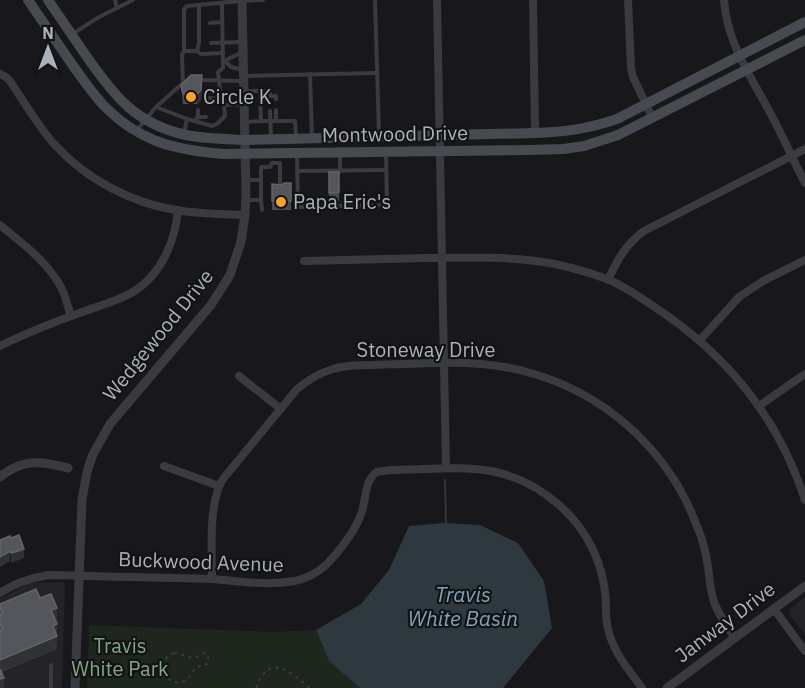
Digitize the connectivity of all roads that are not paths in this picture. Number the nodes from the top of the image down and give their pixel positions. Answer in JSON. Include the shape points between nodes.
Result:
{"nodes":[{"id":1,"x":28,"y":0,"type":"edge"},
{"id":2,"x":48,"y":0,"type":"edge"},
{"id":3,"x":115,"y":0,"type":"edge"},
{"id":4,"x":133,"y":0,"type":"edge"},
{"id":5,"x":242,"y":0,"type":"edge"},
{"id":6,"x":263,"y":0,"type":"edge"},
{"id":7,"x":375,"y":0,"type":"edge"},
{"id":8,"x":437,"y":0,"type":"edge"},
{"id":9,"x":533,"y":0,"type":"edge"},
{"id":10,"x":628,"y":0,"type":"edge"},
{"id":11,"x":724,"y":0,"type":"edge"},
{"id":12,"x":222,"y":4,"type":"junction"},
{"id":13,"x":199,"y":5,"type":"junction"},
{"id":14,"x":117,"y":8,"type":"junction"},
{"id":15,"x":210,"y":22,"type":"dead end"},
{"id":16,"x":222,"y":22,"type":"junction"},
{"id":17,"x":805,"y":22,"type":"edge"},
{"id":18,"x":71,"y":34,"type":"junction"},
{"id":19,"x":805,"y":40,"type":"edge"},
{"id":20,"x":198,"y":41,"type":"junction"},
{"id":21,"x":205,"y":43,"type":"dead end"},
{"id":22,"x":211,"y":43,"type":"dead end"},
{"id":23,"x":222,"y":43,"type":"junction"},
{"id":24,"x":244,"y":47,"type":"junction"},
{"id":25,"x":184,"y":51,"type":"junction"},
{"id":26,"x":197,"y":51,"type":"junction"},
{"id":27,"x":223,"y":53,"type":"junction"},
{"id":28,"x":740,"y":55,"type":"junction"},
{"id":29,"x":224,"y":61,"type":"junction"},
{"id":30,"x":747,"y":70,"type":"junction"},
{"id":31,"x":376,"y":73,"type":"junction"},
{"id":32,"x":0,"y":74,"type":"edge"},
{"id":33,"x":244,"y":75,"type":"junction"},
{"id":34,"x":310,"y":75,"type":"junction"},
{"id":35,"x":219,"y":80,"type":"junction"},
{"id":36,"x":183,"y":82,"type":"junction"},
{"id":37,"x":244,"y":91,"type":"junction"},
{"id":38,"x":260,"y":91,"type":"junction"},
{"id":39,"x":209,"y":98,"type":"dead end"},
{"id":40,"x":218,"y":99,"type":"junction"},
{"id":41,"x":276,"y":99,"type":"dead end"},
{"id":42,"x":645,"y":103,"type":"junction"},
{"id":43,"x":245,"y":104,"type":"junction"},
{"id":44,"x":224,"y":105,"type":"junction"},
{"id":45,"x":217,"y":106,"type":"dead end"},
{"id":46,"x":156,"y":107,"type":"junction"},
{"id":47,"x":198,"y":110,"type":"dead end"},
{"id":48,"x":276,"y":110,"type":"dead end"},
{"id":49,"x":270,"y":111,"type":"dead end"},
{"id":50,"x":198,"y":117,"type":"junction"},
{"id":51,"x":206,"y":117,"type":"dead end"},
{"id":52,"x":652,"y":117,"type":"junction"},
{"id":53,"x":146,"y":119,"type":"junction"},
{"id":54,"x":187,"y":119,"type":"junction"},
{"id":55,"x":261,"y":121,"type":"junction"},
{"id":56,"x":270,"y":121,"type":"junction"},
{"id":57,"x":276,"y":121,"type":"junction"},
{"id":58,"x":195,"y":122,"type":"junction"},
{"id":59,"x":245,"y":122,"type":"junction"},
{"id":60,"x":205,"y":125,"type":"junction"},
{"id":61,"x":136,"y":132,"type":"junction"},
{"id":62,"x":535,"y":133,"type":"junction"},
{"id":63,"x":183,"y":134,"type":"junction"},
{"id":64,"x":439,"y":135,"type":"junction"},
{"id":65,"x":379,"y":136,"type":"junction"},
{"id":66,"x":349,"y":137,"type":"junction"},
{"id":67,"x":203,"y":138,"type":"junction"},
{"id":68,"x":296,"y":138,"type":"junction"},
{"id":69,"x":312,"y":138,"type":"junction"},
{"id":70,"x":271,"y":139,"type":"junction"},
{"id":71,"x":246,"y":140,"type":"junction"},
{"id":72,"x":805,"y":150,"type":"edge"},
{"id":73,"x":439,"y":151,"type":"junction"},
{"id":74,"x":386,"y":152,"type":"junction"},
{"id":75,"x":297,"y":153,"type":"junction"},
{"id":76,"x":345,"y":153,"type":"junction"},
{"id":77,"x":245,"y":155,"type":"junction"},
{"id":78,"x":791,"y":156,"type":"junction"},
{"id":79,"x":280,"y":158,"type":"junction"},
{"id":80,"x":386,"y":170,"type":"junction"},
{"id":81,"x":297,"y":171,"type":"junction"},
{"id":82,"x":340,"y":171,"type":"junction"},
{"id":83,"x":246,"y":180,"type":"junction"},
{"id":84,"x":261,"y":180,"type":"junction"},
{"id":85,"x":805,"y":183,"type":"edge"},
{"id":86,"x":280,"y":191,"type":"edge"},
{"id":87,"x":246,"y":200,"type":"junction"},
{"id":88,"x":261,"y":200,"type":"junction"},
{"id":89,"x":178,"y":210,"type":"junction"},
{"id":90,"x":262,"y":210,"type":"dead end"},
{"id":91,"x":245,"y":215,"type":"junction"},
{"id":92,"x":0,"y":225,"type":"edge"},
{"id":93,"x":442,"y":258,"type":"junction"},
{"id":94,"x":304,"y":261,"type":"dead end"},
{"id":95,"x":805,"y":261,"type":"edge"},
{"id":96,"x":608,"y":280,"type":"junction"},
{"id":97,"x":71,"y":316,"type":"junction"},
{"id":98,"x":700,"y":340,"type":"junction"},
{"id":99,"x":0,"y":346,"type":"edge"},
{"id":100,"x":444,"y":363,"type":"junction"},
{"id":101,"x":805,"y":374,"type":"edge"},
{"id":102,"x":239,"y":376,"type":"dead end"},
{"id":103,"x":759,"y":406,"type":"junction"},
{"id":104,"x":281,"y":409,"type":"junction"},
{"id":105,"x":164,"y":466,"type":"dead end"},
{"id":106,"x":69,"y":468,"type":"dead end"},
{"id":107,"x":446,"y":468,"type":"junction"},
{"id":108,"x":0,"y":477,"type":"edge"},
{"id":109,"x":219,"y":486,"type":"junction"},
{"id":110,"x":805,"y":500,"type":"edge"},
{"id":111,"x":80,"y":575,"type":"junction"},
{"id":112,"x":212,"y":579,"type":"junction"},
{"id":113,"x":805,"y":586,"type":"edge"},
{"id":114,"x":0,"y":593,"type":"edge"},
{"id":115,"x":774,"y":609,"type":"junction"},
{"id":116,"x":735,"y":638,"type":"junction"},
{"id":117,"x":805,"y":651,"type":"edge"},
{"id":118,"x":51,"y":665,"type":"dead end"},
{"id":119,"x":51,"y":688,"type":"edge"},
{"id":120,"x":75,"y":688,"type":"edge"},
{"id":121,"x":642,"y":688,"type":"edge"},
{"id":122,"x":667,"y":688,"type":"edge"}],
"edges":[{"from":1,"to":61,"type":"main road","name":"Montwood Drive","via":[[93,96]]},
{"from":2,"to":18,"type":"main road","name":"Montwood Drive"},
{"from":3,"to":14,"type":"lane"},
{"from":4,"to":14,"type":"lane"},
{"from":5,"to":6,"type":"lane"},
{"from":5,"to":12,"type":"lane"},
{"from":5,"to":24,"type":"street","name":"Wedgewood Drive"},
{"from":7,"to":31,"type":"lane"},
{"from":8,"to":64,"type":"street"},
{"from":9,"to":62,"type":"street"},
{"from":10,"to":42,"type":"street","via":[[631,68]]},
{"from":11,"to":28,"type":"street"},
{"from":12,"to":13,"type":"lane"},
{"from":12,"to":16,"type":"lane"},
{"from":13,"to":20,"type":"lane"},
{"from":13,"to":25,"type":"lane","via":[[185,7]]},
{"from":14,"to":18,"type":"lane"},
{"from":15,"to":16,"type":"lane"},
{"from":16,"to":23,"type":"lane"},
{"from":17,"to":28,"type":"main road","name":"Montwood Drive"},
{"from":18,"to":53,"type":"main road","name":"Montwood Drive","via":[[112,91]]},
{"from":19,"to":30,"type":"main road","name":"Montwood Drive"},
{"from":20,"to":21,"type":"lane"},
{"from":20,"to":26,"type":"lane"},
{"from":22,"to":23,"type":"lane"},
{"from":23,"to":24,"type":"lane"},
{"from":23,"to":27,"type":"lane"},
{"from":24,"to":29,"type":"lane"},
{"from":24,"to":33,"type":"street","name":"Wedgewood Drive"},
{"from":25,"to":26,"type":"lane"},
{"from":25,"to":36,"type":"lane"},
{"from":26,"to":27,"type":"lane"},
{"from":27,"to":29,"type":"lane"},
{"from":28,"to":30,"type":"street"},
{"from":28,"to":42,"type":"main road","name":"Montwood Drive"},
{"from":29,"to":33,"type":"lane"},
{"from":29,"to":35,"type":"lane","via":[[218,72]]},
{"from":30,"to":52,"type":"main road","name":"Montwood Drive"},
{"from":30,"to":78,"type":"street"},
{"from":31,"to":34,"type":"lane"},
{"from":31,"to":65,"type":"lane"},
{"from":32,"to":89,"type":"street","via":[[10,81],[55,145],[86,172],[146,203]]},
{"from":33,"to":34,"type":"lane"},
{"from":33,"to":35,"type":"lane"},
{"from":33,"to":37,"type":"street","name":"Wedgewood Drive"},
{"from":34,"to":69,"type":"lane"},
{"from":35,"to":36,"type":"lane"},
{"from":35,"to":40,"type":"lane"},
{"from":36,"to":46,"type":"lane"},
{"from":37,"to":38,"type":"lane"},
{"from":37,"to":43,"type":"street","name":"Wedgewood Drive"},
{"from":38,"to":41,"type":"lane","via":[[270,91],[270,98]]},
{"from":38,"to":55,"type":"lane"},
{"from":39,"to":40,"type":"lane"},
{"from":40,"to":44,"type":"lane"},
{"from":40,"to":45,"type":"lane"},
{"from":42,"to":52,"type":"street"},
{"from":42,"to":62,"type":"main road","name":"Montwood Drive","via":[[595,126]]},
{"from":43,"to":44,"type":"lane"},
{"from":43,"to":59,"type":"street","name":"Wedgewood Drive"},
{"from":44,"to":60,"type":"lane","via":[[225,116],[217,124]]},
{"from":46,"to":53,"type":"lane"},
{"from":46,"to":54,"type":"lane"},
{"from":47,"to":50,"type":"lane"},
{"from":48,"to":57,"type":"lane"},
{"from":49,"to":56,"type":"lane"},
{"from":50,"to":51,"type":"lane"},
{"from":50,"to":58,"type":"lane"},
{"from":52,"to":73,"type":"main road","name":"Montwood Drive","via":[[618,135],[584,146]]},
{"from":53,"to":61,"type":"lane"},
{"from":53,"to":63,"type":"main road","name":"Montwood Drive"},
{"from":54,"to":58,"type":"lane"},
{"from":54,"to":63,"type":"lane"},
{"from":55,"to":56,"type":"lane"},
{"from":55,"to":59,"type":"lane"},
{"from":56,"to":57,"type":"lane"},
{"from":56,"to":70,"type":"lane"},
{"from":57,"to":68,"type":"lane","via":[[295,122]]},
{"from":58,"to":60,"type":"lane"},
{"from":59,"to":71,"type":"street","name":"Wedgewood Drive"},
{"from":60,"to":67,"type":"lane"},
{"from":61,"to":77,"type":"main road","name":"Montwood Drive","via":[[194,151]]},
{"from":62,"to":64,"type":"main road","name":"Montwood Drive"},
{"from":63,"to":67,"type":"main road","name":"Montwood Drive"},
{"from":64,"to":65,"type":"main road","name":"Montwood Drive"},
{"from":64,"to":73,"type":"street"},
{"from":65,"to":66,"type":"main road","name":"Montwood Drive"},
{"from":66,"to":69,"type":"main road","name":"Montwood Drive"},
{"from":66,"to":76,"type":"main road"},
{"from":67,"to":71,"type":"main road","name":"Montwood Drive"},
{"from":68,"to":69,"type":"main road","name":"Montwood Drive"},
{"from":68,"to":70,"type":"main road","name":"Montwood Drive"},
{"from":70,"to":71,"type":"main road","name":"Montwood Drive"},
{"from":71,"to":77,"type":"street","name":"Wedgewood Drive"},
{"from":72,"to":78,"type":"street"},
{"from":73,"to":74,"type":"main road","name":"Montwood Drive"},
{"from":73,"to":93,"type":"street"},
{"from":74,"to":76,"type":"main road","name":"Montwood Drive"},
{"from":74,"to":80,"type":"lane"},
{"from":75,"to":76,"type":"main road","name":"Montwood Drive"},
{"from":75,"to":79,"type":"main road","name":"Montwood Drive"},
{"from":75,"to":81,"type":"lane"},
{"from":76,"to":82,"type":"lane"},
{"from":77,"to":79,"type":"main road","name":"Montwood Drive"},
{"from":77,"to":83,"type":"street","name":"Wedgewood Drive"},
{"from":78,"to":85,"type":"street"},
{"from":78,"to":96,"type":"street","via":[[644,231],[618,258]]},
{"from":79,"to":84,"type":"lane","via":[[270,167],[261,167]]},
{"from":79,"to":86,"type":"lane"},
{"from":80,"to":81,"type":"lane","via":[[387,205],[298,207]]},
{"from":80,"to":82,"type":"lane"},
{"from":81,"to":82,"type":"lane"},
{"from":83,"to":84,"type":"lane"},
{"from":83,"to":87,"type":"street","name":"Wedgewood Drive"},
{"from":84,"to":88,"type":"lane"},
{"from":87,"to":88,"type":"lane"},
{"from":87,"to":91,"type":"street","name":"Wedgewood Drive"},
{"from":88,"to":90,"type":"lane"},
{"from":89,"to":91,"type":"street"},
{"from":89,"to":97,"type":"street","via":[[168,250],[150,278],[123,297]]},
{"from":91,"to":111,"type":"street","name":"Wedgewood Drive","via":[[242,242],[221,291],[110,424],[83,471]]},
{"from":92,"to":97,"type":"street","via":[[47,268],[62,291]]},
{"from":93,"to":94,"type":"street"},
{"from":93,"to":96,"type":"street","via":[[537,261]]},
{"from":93,"to":100,"type":"street"},
{"from":95,"to":98,"type":"street","via":[[739,297]]},
{"from":96,"to":98,"type":"street"},
{"from":97,"to":99,"type":"street"},
{"from":98,"to":103,"type":"street","via":[[732,371]]},
{"from":100,"to":104,"type":"street","name":"Stoneway Drive","via":[[334,368],[297,389]]},
{"from":100,"to":107,"type":"street"},
{"from":100,"to":116,"type":"street","name":"Stoneway Drive","via":[[476,363],[539,375],[578,391],[628,426],[660,459],[680,488],[704,547],[712,598]]},
{"from":101,"to":103,"type":"street"},
{"from":102,"to":104,"type":"street"},
{"from":103,"to":110,"type":"street","via":[[788,457]]},
{"from":104,"to":109,"type":"street","name":"Stoneway Drive"},
{"from":105,"to":109,"type":"street"},
{"from":106,"to":108,"type":"street","via":[[31,463]]},
{"from":107,"to":112,"type":"street","name":"Buckwood Avenue","via":[[381,471],[373,475],[354,528],[324,566],[307,577],[286,582]]},
{"from":107,"to":121,"type":"street","name":"Buckwood Avenue","via":[[476,469],[511,477],[549,497],[569,515],[583,532],[597,561],[610,639]]},
{"from":109,"to":112,"type":"street","name":"Stoneway Drive","via":[[213,519]]},
{"from":111,"to":112,"type":"street","name":"Buckwood Avenue"},
{"from":111,"to":114,"type":"street","name":"Buckwood Avenue","via":[[37,577]]},
{"from":111,"to":120,"type":"street","name":"Wedgewood Drive"},
{"from":113,"to":115,"type":"street","name":"Janway Drive"},
{"from":115,"to":116,"type":"street","name":"Janway Drive"},
{"from":115,"to":117,"type":"street"},
{"from":116,"to":122,"type":"street","name":"Janway Drive"},
{"from":118,"to":119,"type":"lane"}]}
